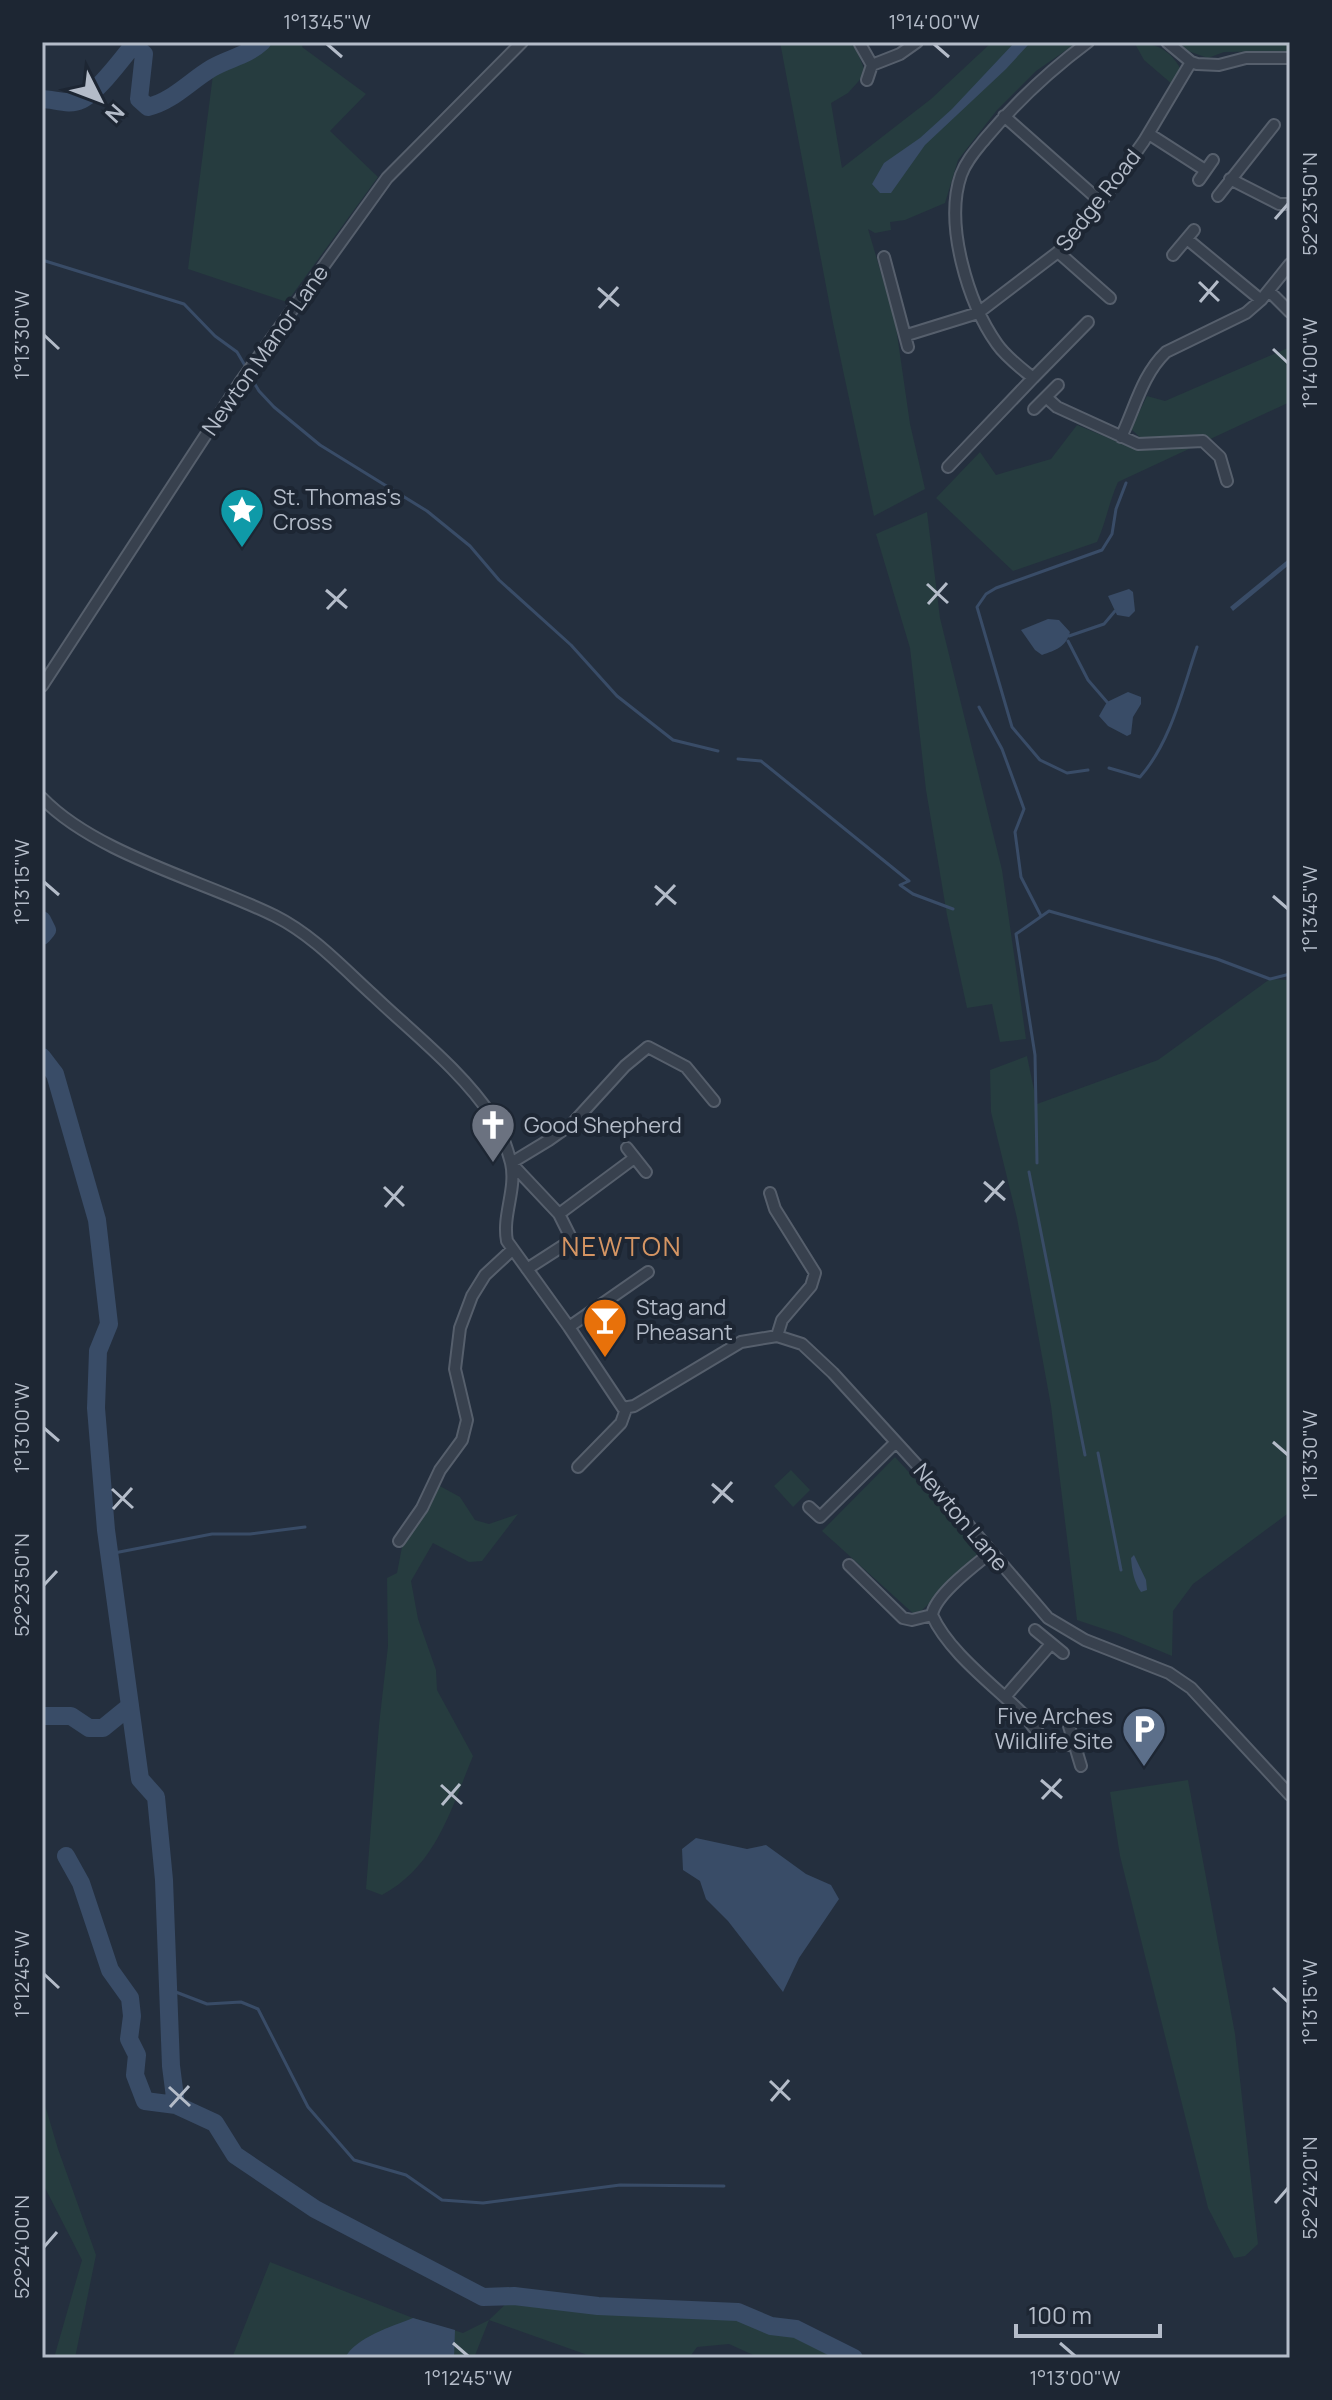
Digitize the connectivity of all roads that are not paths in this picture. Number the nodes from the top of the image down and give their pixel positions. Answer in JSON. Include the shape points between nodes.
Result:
{"nodes":[{"id":1,"x":522,"y":42,"type":"edge"},
{"id":2,"x":917,"y":42,"type":"edge"},
{"id":3,"x":1088,"y":42,"type":"edge"},
{"id":4,"x":1167,"y":42,"type":"edge"},
{"id":5,"x":860,"y":44,"type":"dead end"},
{"id":6,"x":1290,"y":58,"type":"edge"},
{"id":7,"x":1191,"y":62,"type":"junction"},
{"id":8,"x":872,"y":65,"type":"junction"},
{"id":9,"x":867,"y":80,"type":"dead end"},
{"id":10,"x":1004,"y":116,"type":"junction"},
{"id":11,"x":1274,"y":125,"type":"dead end"},
{"id":12,"x":1149,"y":134,"type":"junction"},
{"id":13,"x":1213,"y":160,"type":"dead end"},
{"id":14,"x":1205,"y":170,"type":"junction"},
{"id":15,"x":1230,"y":179,"type":"junction"},
{"id":16,"x":1199,"y":180,"type":"dead end"},
{"id":17,"x":1218,"y":196,"type":"dead end"},
{"id":18,"x":1101,"y":202,"type":"junction"},
{"id":19,"x":1290,"y":204,"type":"edge"},
{"id":20,"x":1194,"y":230,"type":"dead end"},
{"id":21,"x":1187,"y":239,"type":"junction"},
{"id":22,"x":1058,"y":252,"type":"junction"},
{"id":23,"x":1173,"y":255,"type":"dead end"},
{"id":24,"x":884,"y":257,"type":"dead end"},
{"id":25,"x":1290,"y":264,"type":"edge"},
{"id":26,"x":1265,"y":296,"type":"junction"},
{"id":27,"x":1110,"y":298,"type":"dead end"},
{"id":28,"x":1290,"y":312,"type":"edge"},
{"id":29,"x":978,"y":313,"type":"junction"},
{"id":30,"x":1088,"y":322,"type":"dead end"},
{"id":31,"x":1033,"y":378,"type":"junction"},
{"id":32,"x":1058,"y":385,"type":"dead end"},
{"id":33,"x":1047,"y":398,"type":"junction"},
{"id":34,"x":1034,"y":409,"type":"dead end"},
{"id":35,"x":1121,"y":437,"type":"junction"},
{"id":36,"x":948,"y":467,"type":"dead end"},
{"id":37,"x":1227,"y":481,"type":"dead end"},
{"id":38,"x":42,"y":686,"type":"edge"},
{"id":39,"x":42,"y":798,"type":"edge"},
{"id":40,"x":714,"y":1101,"type":"dead end"},
{"id":41,"x":511,"y":1163,"type":"junction"},
{"id":42,"x":646,"y":1172,"type":"dead end"},
{"id":43,"x":770,"y":1193,"type":"dead end"},
{"id":44,"x":559,"y":1214,"type":"junction"},
{"id":45,"x":512,"y":1250,"type":"junction"},
{"id":46,"x":527,"y":1269,"type":"junction"},
{"id":47,"x":648,"y":1272,"type":"dead end"},
{"id":48,"x":569,"y":1327,"type":"junction"},
{"id":49,"x":777,"y":1336,"type":"junction"},
{"id":50,"x":623,"y":1407,"type":"junction"},
{"id":51,"x":895,"y":1443,"type":"junction"},
{"id":52,"x":578,"y":1467,"type":"dead end"},
{"id":53,"x":809,"y":1507,"type":"dead end"},
{"id":54,"x":399,"y":1541,"type":"dead end"},
{"id":55,"x":990,"y":1553,"type":"junction"},
{"id":56,"x":849,"y":1565,"type":"dead end"},
{"id":57,"x":932,"y":1615,"type":"junction"},
{"id":58,"x":1035,"y":1630,"type":"dead end"},
{"id":59,"x":1051,"y":1644,"type":"junction"},
{"id":60,"x":1063,"y":1653,"type":"dead end"},
{"id":61,"x":1005,"y":1697,"type":"junction"},
{"id":62,"x":1069,"y":1726,"type":"dead end"},
{"id":63,"x":1073,"y":1745,"type":"junction"},
{"id":64,"x":1081,"y":1766,"type":"dead end"},
{"id":65,"x":1290,"y":1795,"type":"edge"}],
"edges":[{"from":1,"to":38,"type":"street","name":"Newton Manor Lane","via":[[387,178],[241,381]]},
{"from":2,"to":8,"type":"street"},
{"from":3,"to":10,"type":"street"},
{"from":4,"to":7,"type":"street"},
{"from":5,"to":8,"type":"street"},
{"from":6,"to":7,"type":"street","via":[[1246,58],[1219,65]]},
{"from":7,"to":12,"type":"street","name":"Sedge Road"},
{"from":8,"to":9,"type":"street"},
{"from":10,"to":18,"type":"street"},
{"from":10,"to":29,"type":"street","via":[[970,158],[956,193],[961,254]]},
{"from":11,"to":15,"type":"street"},
{"from":12,"to":14,"type":"street"},
{"from":12,"to":18,"type":"street","name":"Sedge Road"},
{"from":13,"to":14,"type":"street"},
{"from":14,"to":16,"type":"street"},
{"from":15,"to":17,"type":"street"},
{"from":15,"to":19,"type":"street","via":[[1279,204]]},
{"from":18,"to":22,"type":"street","name":"Sedge Road"},
{"from":20,"to":21,"type":"street"},
{"from":21,"to":23,"type":"street"},
{"from":21,"to":26,"type":"street"},
{"from":22,"to":27,"type":"street"},
{"from":22,"to":29,"type":"street","name":"Sedge Road"},
{"from":24,"to":29,"type":"street","via":[[908,341]]},
{"from":25,"to":26,"type":"street"},
{"from":26,"to":28,"type":"street"},
{"from":26,"to":35,"type":"street","via":[[1239,317],[1166,352],[1141,388]]},
{"from":29,"to":31,"type":"street","via":[[999,347]]},
{"from":30,"to":31,"type":"street"},
{"from":31,"to":36,"type":"street"},
{"from":32,"to":33,"type":"street"},
{"from":33,"to":34,"type":"street"},
{"from":33,"to":35,"type":"street"},
{"from":35,"to":37,"type":"street","via":[[1138,444],[1203,441],[1220,457]]},
{"from":39,"to":41,"type":"street","via":[[105,842],[305,934],[471,1090],[494,1119]]},
{"from":40,"to":41,"type":"street","via":[[686,1067],[648,1047],[573,1123]]},
{"from":41,"to":44,"type":"street"},
{"from":41,"to":45,"type":"street","via":[[505,1229]]},
{"from":42,"to":44,"type":"street","via":[[630,1154]]},
{"from":43,"to":49,"type":"street","via":[[815,1273]]},
{"from":44,"to":46,"type":"street","via":[[572,1240]]},
{"from":45,"to":46,"type":"street"},
{"from":45,"to":54,"type":"street","via":[[485,1275],[460,1328],[455,1369],[467,1420],[462,1440]]},
{"from":46,"to":48,"type":"street"},
{"from":47,"to":48,"type":"street"},
{"from":48,"to":50,"type":"street"},
{"from":49,"to":50,"type":"street","via":[[741,1342]]},
{"from":49,"to":51,"type":"street","name":"Newton Lane","via":[[812,1351]]},
{"from":50,"to":52,"type":"street","via":[[621,1423]]},
{"from":51,"to":53,"type":"street","via":[[820,1517]]},
{"from":51,"to":55,"type":"street","name":"Newton Lane"},
{"from":55,"to":57,"type":"street","via":[[933,1606]]},
{"from":55,"to":65,"type":"street","name":"Newton Lane","via":[[1048,1618],[1076,1636],[1169,1673],[1202,1698]]},
{"from":56,"to":57,"type":"street","via":[[903,1618]]},
{"from":57,"to":61,"type":"street","via":[[937,1627]]},
{"from":58,"to":59,"type":"street"},
{"from":59,"to":60,"type":"street"},
{"from":59,"to":61,"type":"street"},
{"from":61,"to":63,"type":"street","via":[[1046,1740]]},
{"from":62,"to":63,"type":"street"},
{"from":63,"to":64,"type":"street"}]}
